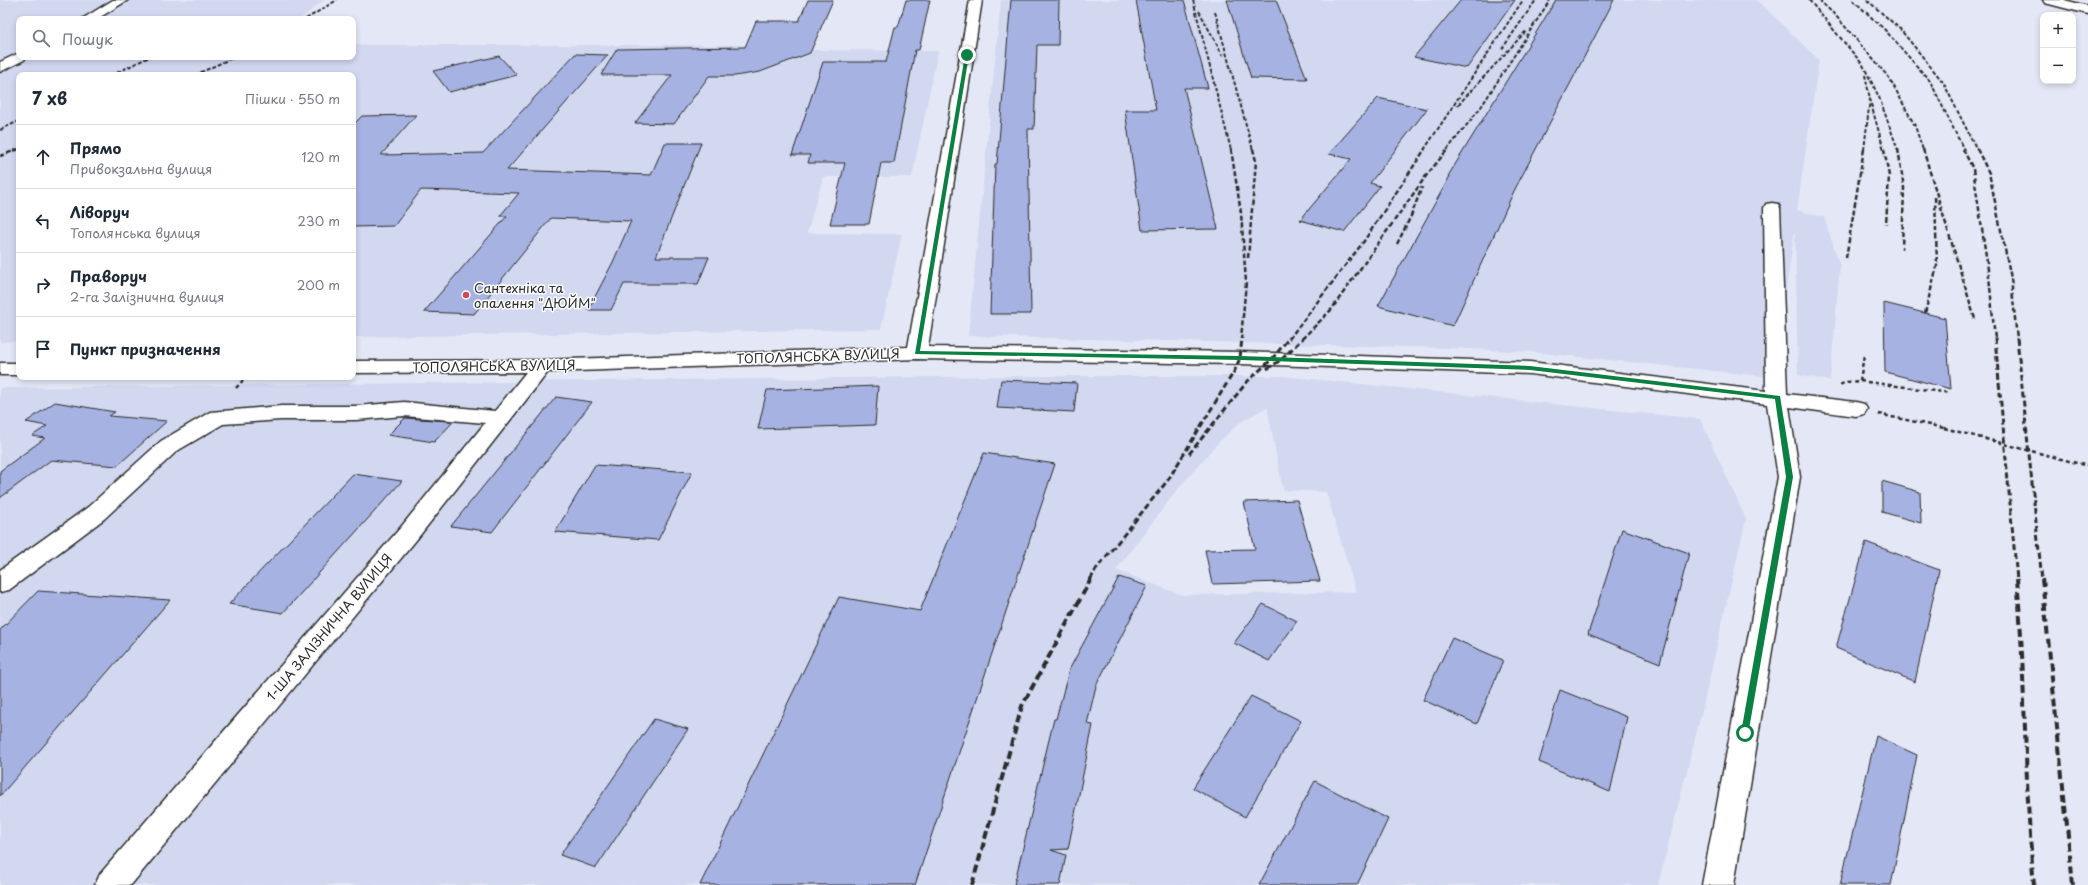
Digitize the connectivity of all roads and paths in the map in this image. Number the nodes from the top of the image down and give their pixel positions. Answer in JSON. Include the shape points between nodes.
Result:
{"nodes":[{"id":1,"x":122,"y":0,"type":"edge"},
{"id":2,"x":976,"y":0,"type":"edge"},
{"id":3,"x":2049,"y":0,"type":"edge"},
{"id":4,"x":2088,"y":10,"type":"edge"},
{"id":5,"x":93,"y":16,"type":"edge"},
{"id":6,"x":16,"y":59,"type":"edge"},
{"id":7,"x":0,"y":68,"type":"edge"},
{"id":8,"x":1772,"y":208,"type":"dead end"},
{"id":9,"x":917,"y":353,"type":"junction"},
{"id":10,"x":542,"y":366,"type":"junction"},
{"id":11,"x":356,"y":367,"type":"edge"},
{"id":12,"x":0,"y":369,"type":"edge"},
{"id":13,"x":16,"y":369,"type":"edge"},
{"id":14,"x":243,"y":380,"type":"edge"},
{"id":15,"x":1860,"y":381,"type":"dead end"},
{"id":16,"x":236,"y":388,"type":"dead end"},
{"id":17,"x":1950,"y":393,"type":"dead end"},
{"id":18,"x":1777,"y":398,"type":"junction"},
{"id":19,"x":1856,"y":409,"type":"joint"},
{"id":20,"x":500,"y":418,"type":"junction"},
{"id":21,"x":2088,"y":466,"type":"edge"},
{"id":22,"x":0,"y":583,"type":"edge"},
{"id":23,"x":111,"y":885,"type":"edge"},
{"id":24,"x":1718,"y":885,"type":"edge"}],
"edges":[{"from":1,"to":5,"type":"street"},
{"from":2,"to":9,"type":"street"},
{"from":3,"to":4,"type":"street"},
{"from":6,"to":7,"type":"street"},
{"from":8,"to":18,"type":"street"},
{"from":9,"to":10,"type":"street","name":"ТОПОЛЯНСЬКА ВУЛИЦЯ"},
{"from":9,"to":18,"type":"street","name":"ТОПОЛЯНСЬКА ВУЛИЦЯ","via":[[1232,358],[1530,368]]},
{"from":10,"to":11,"type":"street","name":"ТОПОЛЯНСЬКА ВУЛИЦЯ"},
{"from":10,"to":20,"type":"street","name":"1-ША ЗАЛІЗНИЧНА ВУЛИЦЯ"},
{"from":12,"to":13,"type":"street"},
{"from":14,"to":16,"type":"path"},
{"from":15,"to":17,"type":"path"},
{"from":18,"to":19,"type":"street","name":"ТОПОЛЯНСЬКА ВУЛИЦЯ"},
{"from":18,"to":24,"type":"street","via":[[1789,477]]},
{"from":19,"to":21,"type":"path","bridge":true,"via":[[1944,428]]},
{"from":20,"to":22,"type":"street","via":[[404,409],[218,417],[169,446],[96,513]]},
{"from":20,"to":23,"type":"street","name":"1-ША ЗАЛІЗНИЧНА ВУЛИЦЯ","via":[[409,533]]}]}
